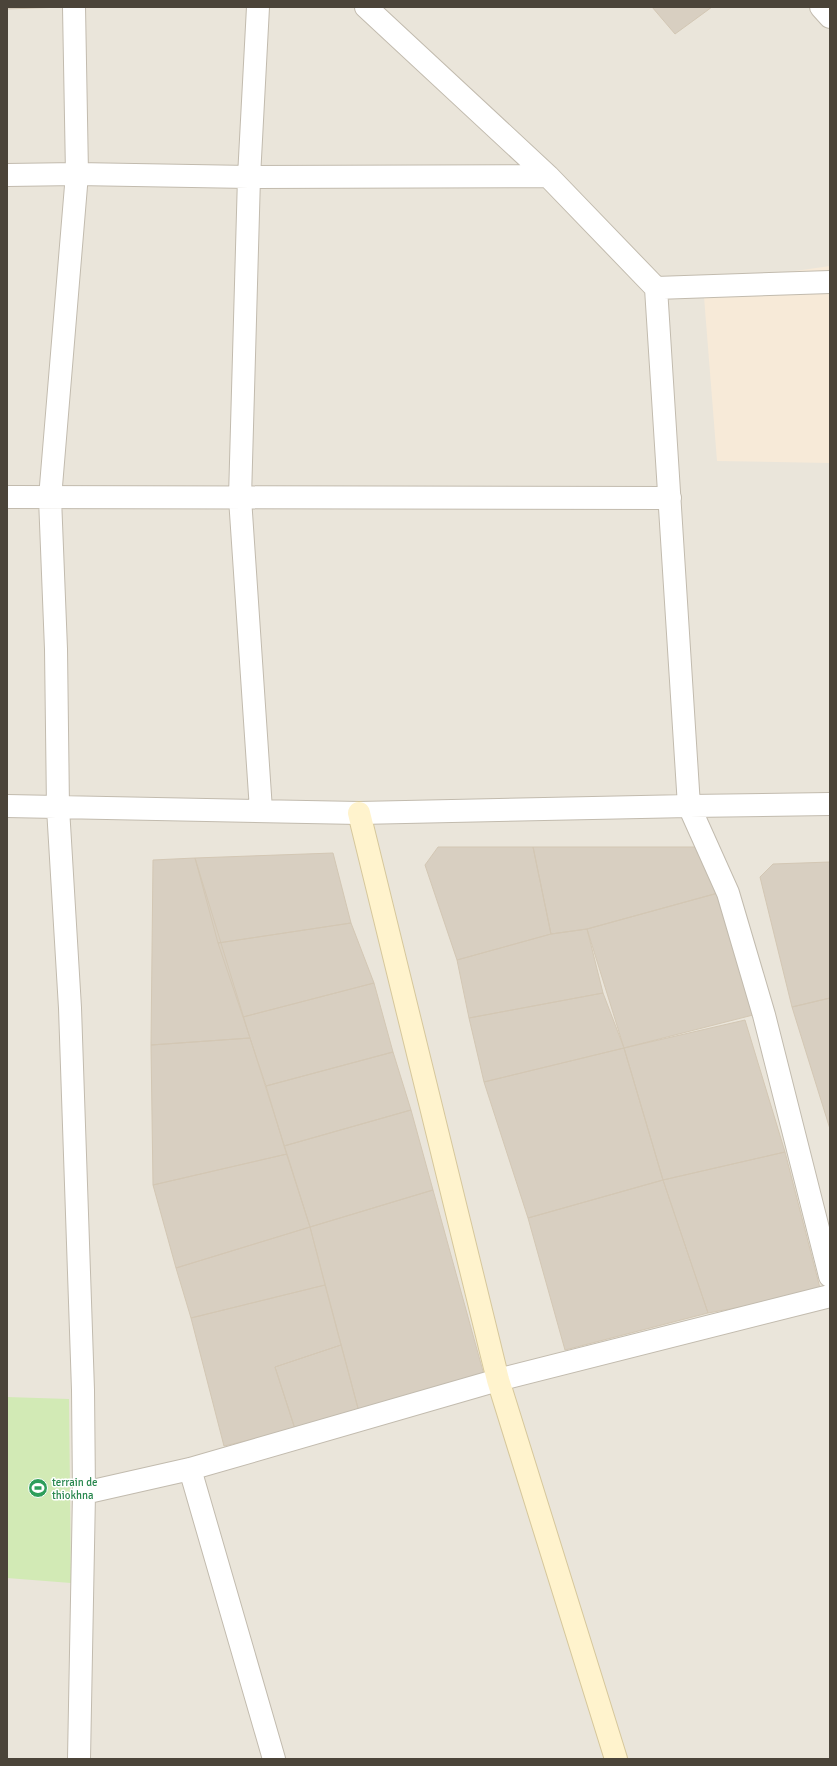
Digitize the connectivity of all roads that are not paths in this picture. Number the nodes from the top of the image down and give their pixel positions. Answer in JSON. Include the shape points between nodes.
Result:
{"nodes":[{"id":1,"x":74,"y":7,"type":"edge"},
{"id":2,"x":258,"y":7,"type":"edge"},
{"id":3,"x":366,"y":7,"type":"edge"},
{"id":4,"x":821,"y":7,"type":"edge"},
{"id":5,"x":830,"y":17,"type":"edge"},
{"id":6,"x":77,"y":174,"type":"junction"},
{"id":7,"x":7,"y":175,"type":"edge"},
{"id":8,"x":548,"y":176,"type":"junction"},
{"id":9,"x":249,"y":177,"type":"junction"},
{"id":10,"x":830,"y":282,"type":"edge"},
{"id":11,"x":656,"y":288,"type":"junction"},
{"id":12,"x":7,"y":497,"type":"edge"},
{"id":13,"x":50,"y":498,"type":"junction"},
{"id":14,"x":240,"y":498,"type":"junction"},
{"id":15,"x":670,"y":498,"type":"junction"},
{"id":16,"x":830,"y":804,"type":"edge"},
{"id":17,"x":7,"y":806,"type":"edge"},
{"id":18,"x":688,"y":806,"type":"junction"},
{"id":19,"x":58,"y":808,"type":"junction"},
{"id":20,"x":261,"y":810,"type":"junction"},
{"id":21,"x":358,"y":814,"type":"junction"},
{"id":22,"x":830,"y":1276,"type":"edge"},
{"id":23,"x":830,"y":1296,"type":"edge"},
{"id":24,"x":498,"y":1380,"type":"junction"},
{"id":25,"x":190,"y":1469,"type":"junction"},
{"id":26,"x":84,"y":1493,"type":"junction"},
{"id":27,"x":79,"y":1759,"type":"edge"},
{"id":28,"x":274,"y":1759,"type":"edge"},
{"id":29,"x":616,"y":1759,"type":"edge"}],
"edges":[{"from":1,"to":6,"type":"street"},
{"from":2,"to":9,"type":"street"},
{"from":3,"to":8,"type":"street"},
{"from":4,"to":5,"type":"street"},
{"from":6,"to":7,"type":"street"},
{"from":6,"to":9,"type":"street"},
{"from":6,"to":13,"type":"street"},
{"from":8,"to":9,"type":"street"},
{"from":8,"to":11,"type":"street"},
{"from":9,"to":14,"type":"street"},
{"from":10,"to":11,"type":"street"},
{"from":11,"to":15,"type":"street"},
{"from":12,"to":13,"type":"street"},
{"from":13,"to":14,"type":"street"},
{"from":13,"to":19,"type":"street","via":[[56,649]]},
{"from":14,"to":15,"type":"street"},
{"from":14,"to":20,"type":"street"},
{"from":15,"to":18,"type":"street"},
{"from":16,"to":18,"type":"street"},
{"from":17,"to":19,"type":"street"},
{"from":18,"to":21,"type":"street"},
{"from":18,"to":22,"type":"street","via":[[730,901],[764,1015]]},
{"from":19,"to":20,"type":"street"},
{"from":19,"to":26,"type":"street","via":[[70,1008]]},
{"from":20,"to":21,"type":"street"},
{"from":21,"to":24,"type":"street"},
{"from":23,"to":24,"type":"street"},
{"from":24,"to":25,"type":"street"},
{"from":24,"to":29,"type":"street"},
{"from":25,"to":26,"type":"street"},
{"from":25,"to":28,"type":"street"},
{"from":26,"to":27,"type":"street"}]}
